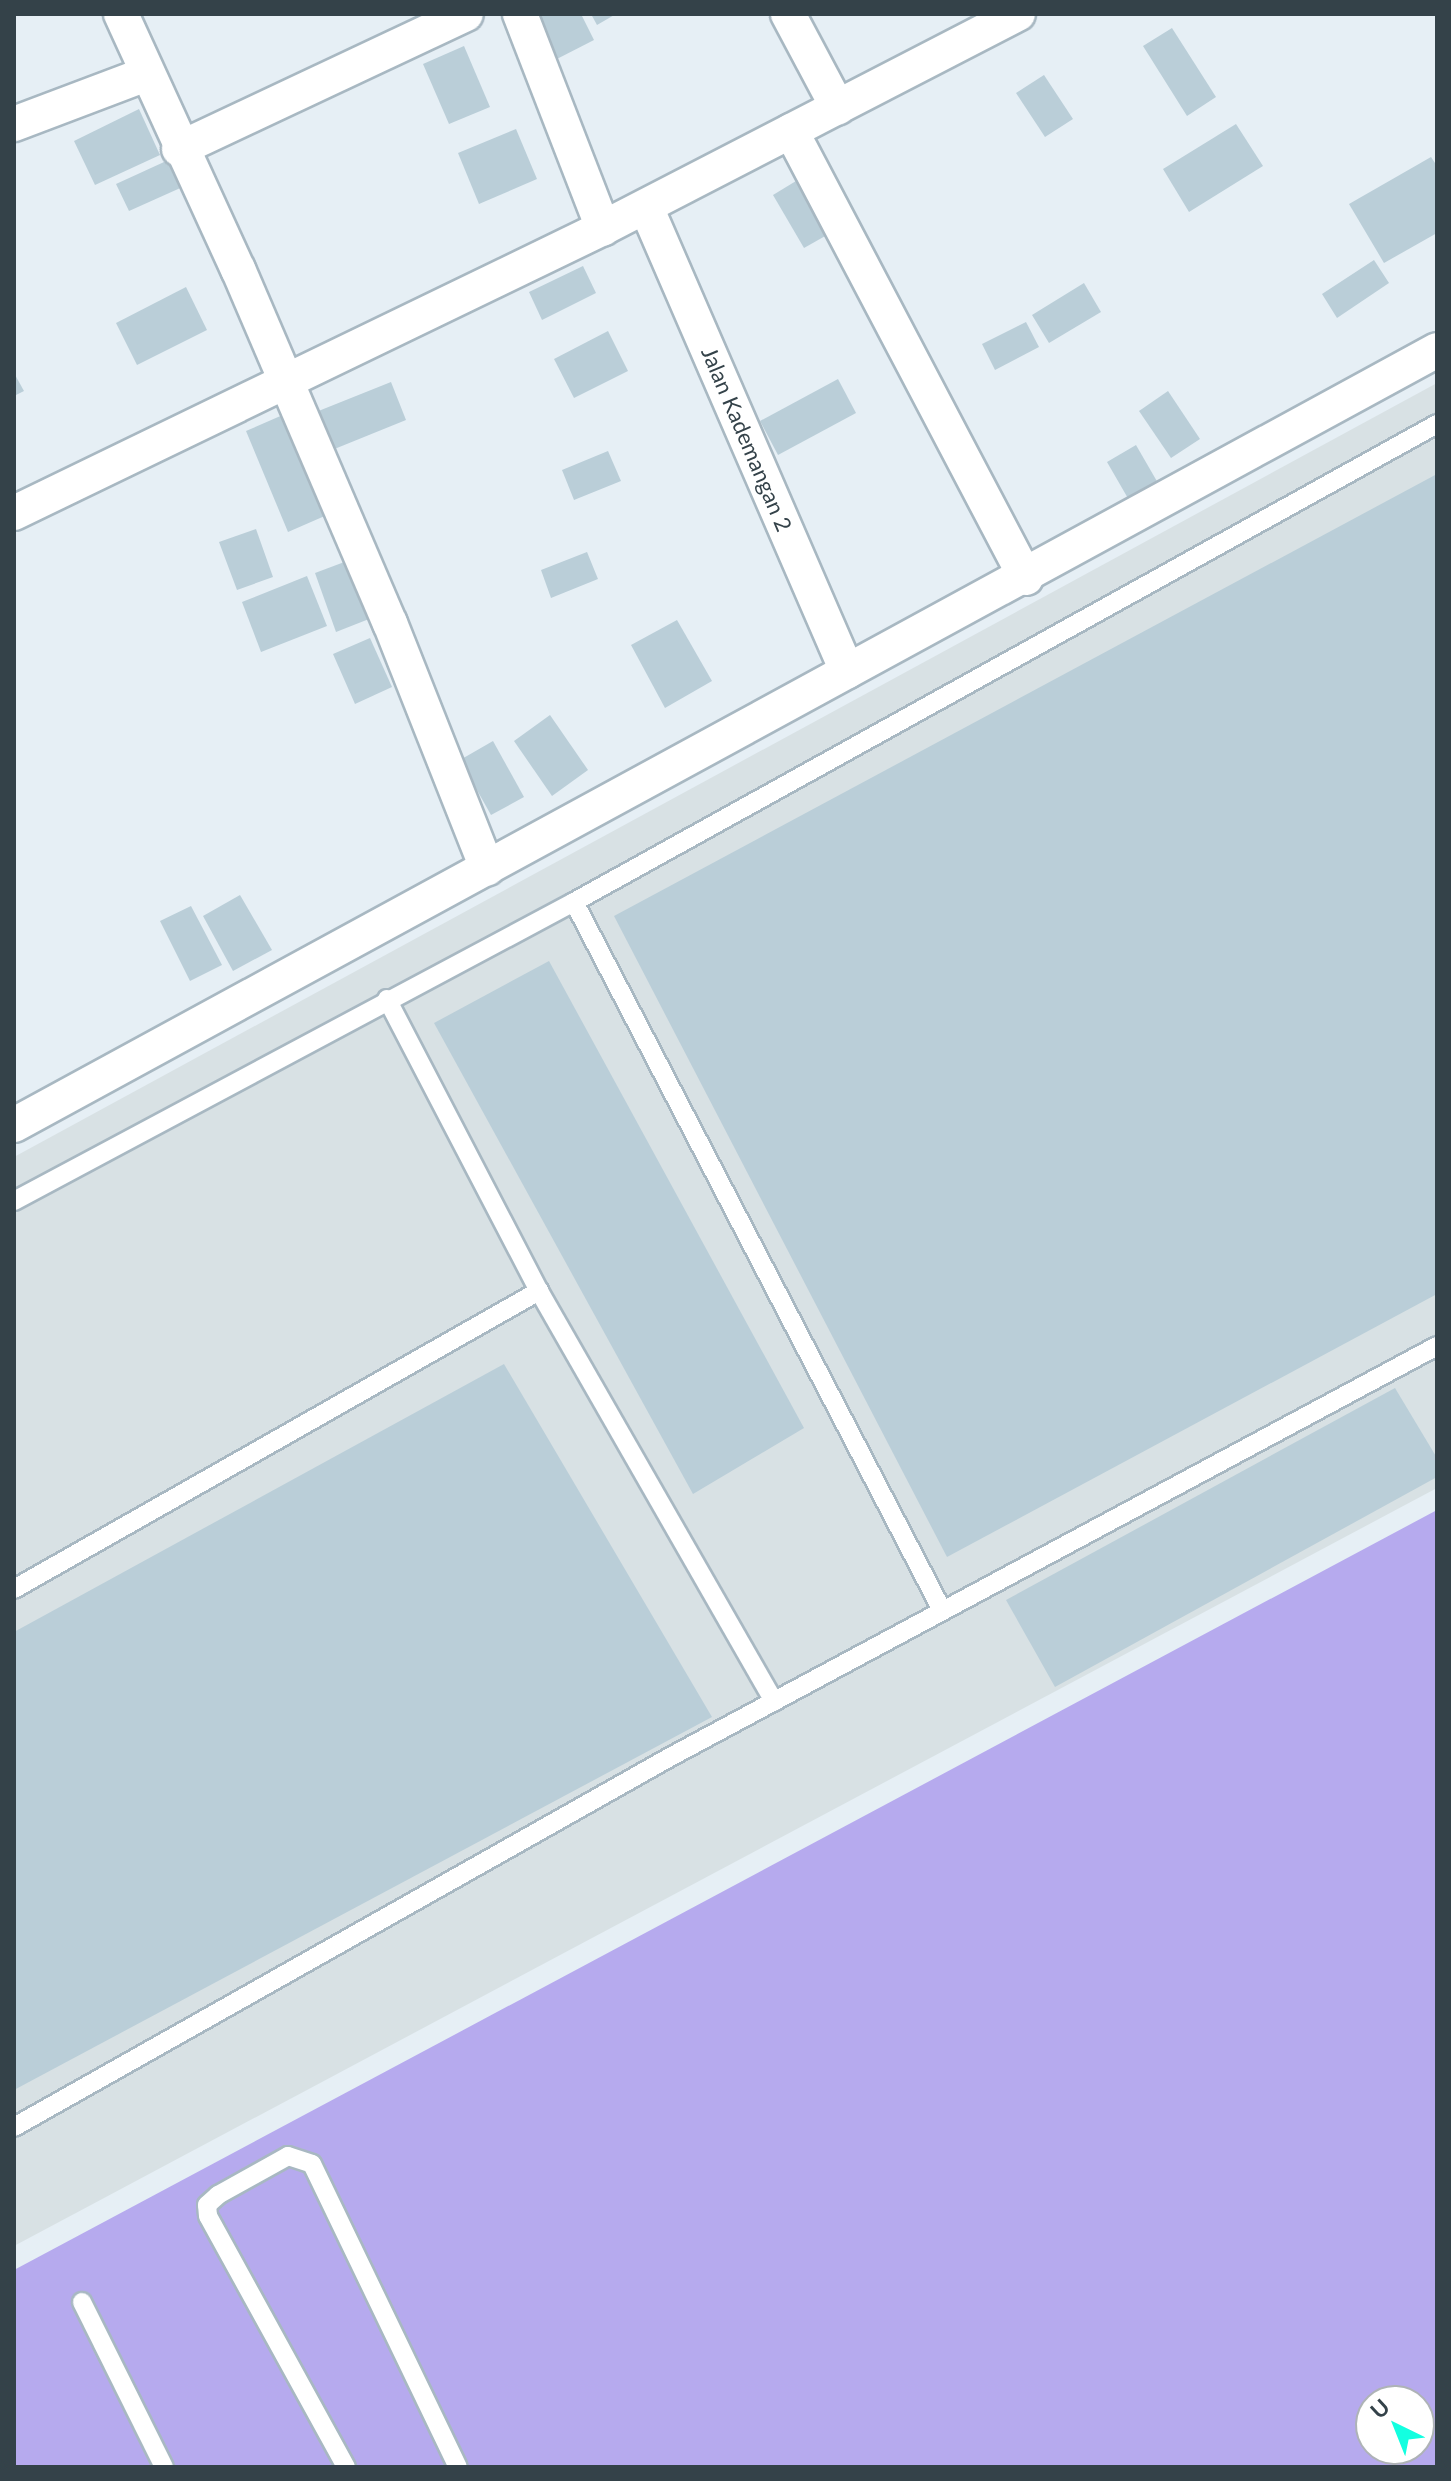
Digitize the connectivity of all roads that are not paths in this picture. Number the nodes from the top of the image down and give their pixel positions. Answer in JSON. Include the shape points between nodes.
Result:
{"nodes":[{"id":1,"x":121,"y":14,"type":"edge"},
{"id":2,"x":466,"y":14,"type":"edge"},
{"id":3,"x":520,"y":14,"type":"edge"},
{"id":4,"x":788,"y":14,"type":"edge"},
{"id":5,"x":1018,"y":14,"type":"edge"},
{"id":6,"x":146,"y":74,"type":"junction"},
{"id":7,"x":838,"y":108,"type":"junction"},
{"id":8,"x":14,"y":124,"type":"edge"},
{"id":9,"x":791,"y":131,"type":"junction"},
{"id":10,"x":179,"y":149,"type":"junction"},
{"id":11,"x":646,"y":207,"type":"junction"},
{"id":12,"x":603,"y":228,"type":"junction"},
{"id":13,"x":1437,"y":350,"type":"edge"},
{"id":14,"x":285,"y":382,"type":"junction"},
{"id":15,"x":1437,"y":424,"type":"edge"},
{"id":16,"x":14,"y":513,"type":"edge"},
{"id":17,"x":1026,"y":578,"type":"junction"},
{"id":18,"x":847,"y":671,"type":"junction"},
{"id":19,"x":487,"y":868,"type":"junction"},
{"id":20,"x":574,"y":902,"type":"junction"},
{"id":21,"x":387,"y":999,"type":"junction"},
{"id":22,"x":14,"y":1125,"type":"edge"},
{"id":23,"x":14,"y":1201,"type":"edge"},
{"id":24,"x":539,"y":1291,"type":"junction"},
{"id":25,"x":1437,"y":1346,"type":"edge"},
{"id":26,"x":14,"y":1589,"type":"edge"},
{"id":27,"x":942,"y":1610,"type":"junction"},
{"id":28,"x":774,"y":1701,"type":"junction"},
{"id":29,"x":14,"y":2127,"type":"edge"},
{"id":30,"x":82,"y":2302,"type":"dead end"},
{"id":31,"x":164,"y":2467,"type":"edge"},
{"id":32,"x":346,"y":2467,"type":"edge"},
{"id":33,"x":458,"y":2467,"type":"edge"}],
"edges":[{"from":1,"to":6,"type":"street"},
{"from":2,"to":10,"type":"street"},
{"from":3,"to":12,"type":"street"},
{"from":4,"to":7,"type":"street"},
{"from":5,"to":7,"type":"street"},
{"from":6,"to":8,"type":"street"},
{"from":6,"to":10,"type":"street"},
{"from":7,"to":9,"type":"street"},
{"from":9,"to":11,"type":"street"},
{"from":9,"to":17,"type":"street"},
{"from":10,"to":14,"type":"street"},
{"from":11,"to":12,"type":"street"},
{"from":11,"to":18,"type":"street","name":"Jalan Kademangan 2"},
{"from":12,"to":14,"type":"street"},
{"from":13,"to":17,"type":"street"},
{"from":14,"to":16,"type":"street"},
{"from":14,"to":19,"type":"street","via":[[390,623]]},
{"from":15,"to":20,"type":"lane"},
{"from":17,"to":18,"type":"street"},
{"from":18,"to":19,"type":"street"},
{"from":19,"to":22,"type":"street"},
{"from":20,"to":21,"type":"lane"},
{"from":20,"to":27,"type":"lane"},
{"from":21,"to":23,"type":"lane"},
{"from":21,"to":24,"type":"lane"},
{"from":24,"to":26,"type":"lane"},
{"from":24,"to":28,"type":"lane"},
{"from":25,"to":27,"type":"lane"},
{"from":27,"to":28,"type":"lane"},
{"from":28,"to":29,"type":"lane"},
{"from":30,"to":31,"type":"lane"},
{"from":32,"to":33,"type":"lane","via":[[208,2216],[207,2205],[218,2195],[288,2156],[312,2164]]}]}
